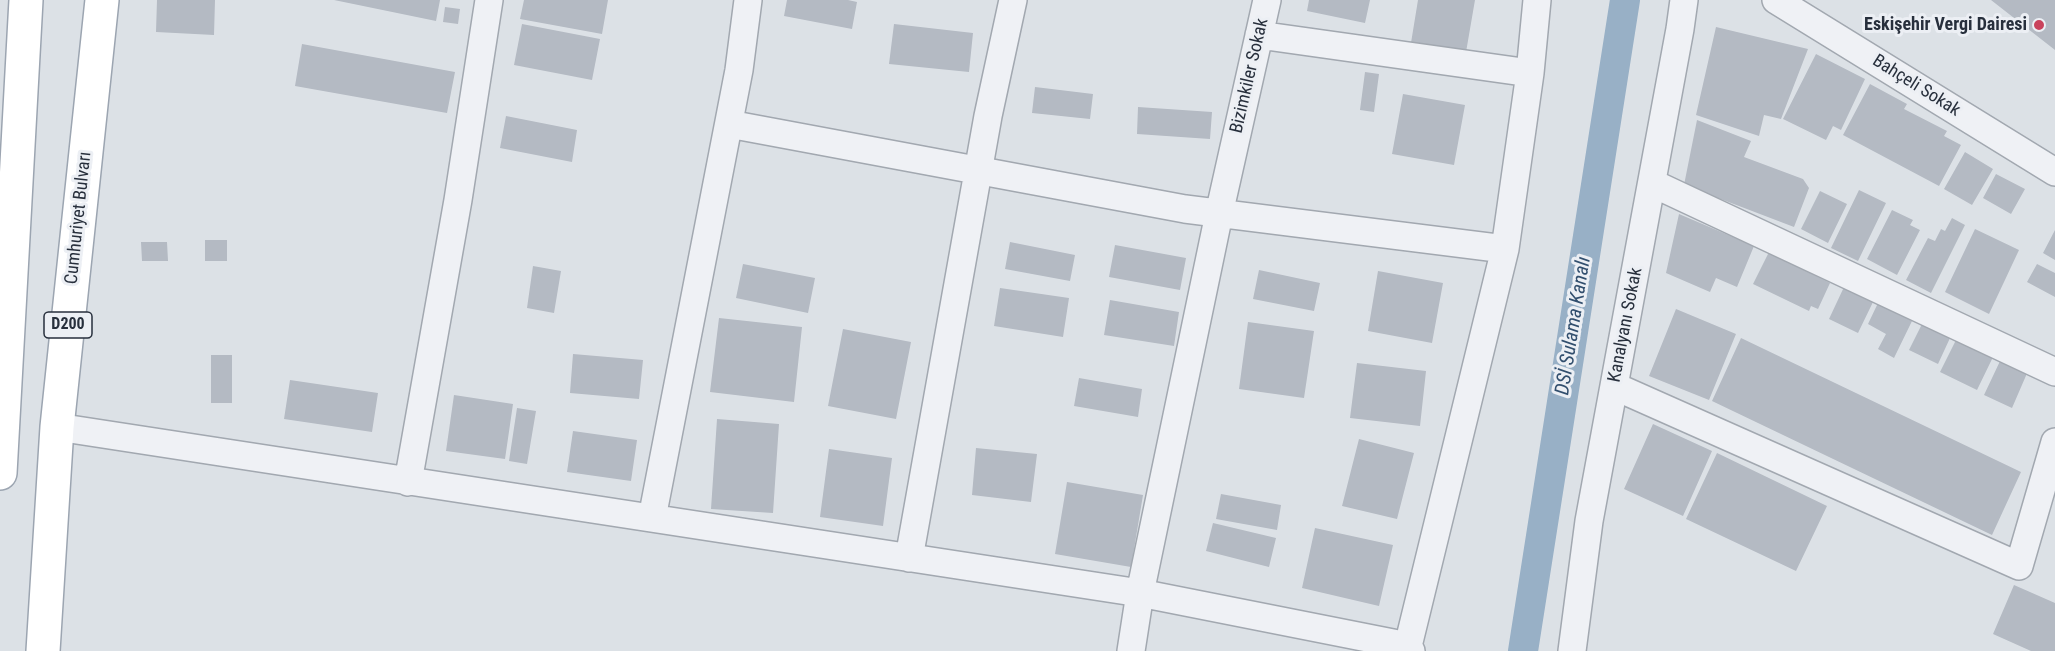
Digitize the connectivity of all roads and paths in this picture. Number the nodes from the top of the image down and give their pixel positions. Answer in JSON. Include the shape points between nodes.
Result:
{"nodes":[{"id":1,"x":26,"y":0,"type":"edge"},
{"id":2,"x":102,"y":0,"type":"edge"},
{"id":3,"x":489,"y":0,"type":"edge"},
{"id":4,"x":748,"y":0,"type":"edge"},
{"id":5,"x":1013,"y":0,"type":"edge"},
{"id":6,"x":1267,"y":0,"type":"edge"},
{"id":7,"x":1536,"y":0,"type":"edge"},
{"id":8,"x":1684,"y":0,"type":"edge"},
{"id":9,"x":1776,"y":0,"type":"edge"},
{"id":10,"x":1259,"y":35,"type":"junction"},
{"id":11,"x":1530,"y":73,"type":"junction"},
{"id":12,"x":729,"y":124,"type":"junction"},
{"id":13,"x":978,"y":172,"type":"junction"},
{"id":14,"x":2055,"y":172,"type":"edge"},
{"id":15,"x":1652,"y":183,"type":"junction"},
{"id":16,"x":1219,"y":214,"type":"junction"},
{"id":17,"x":1505,"y":249,"type":"junction"},
{"id":18,"x":2055,"y":372,"type":"edge"},
{"id":19,"x":1614,"y":386,"type":"junction"},
{"id":20,"x":3,"y":387,"type":"edge"},
{"id":21,"x":57,"y":427,"type":"junction"},
{"id":22,"x":2055,"y":442,"type":"edge"},
{"id":23,"x":0,"y":473,"type":"edge"},
{"id":24,"x":408,"y":482,"type":"junction"},
{"id":25,"x":652,"y":519,"type":"junction"},
{"id":26,"x":909,"y":558,"type":"junction"},
{"id":27,"x":1140,"y":593,"type":"junction"},
{"id":28,"x":1409,"y":649,"type":"edge"},
{"id":29,"x":43,"y":651,"type":"edge"},
{"id":30,"x":1131,"y":651,"type":"edge"},
{"id":31,"x":1572,"y":651,"type":"edge"}],
"edges":[{"from":1,"to":20,"type":"main road"},
{"from":2,"to":21,"type":"main road","name":"Cumhuriyet Bulvarı","number":"D200"},
{"from":3,"to":24,"type":"street"},
{"from":4,"to":12,"type":"street"},
{"from":5,"to":13,"type":"street"},
{"from":6,"to":10,"type":"street","name":"Bizimkiler Sokak"},
{"from":7,"to":11,"type":"street"},
{"from":8,"to":15,"type":"street","name":"Kanalyanı Sokak"},
{"from":9,"to":14,"type":"street","name":"Bahçeli Sokak"},
{"from":10,"to":11,"type":"street"},
{"from":10,"to":16,"type":"street","name":"Bizimkiler Sokak"},
{"from":11,"to":17,"type":"street"},
{"from":12,"to":13,"type":"street"},
{"from":12,"to":25,"type":"street"},
{"from":13,"to":16,"type":"street"},
{"from":13,"to":26,"type":"street"},
{"from":15,"to":18,"type":"street"},
{"from":15,"to":19,"type":"street","name":"Kanalyanı Sokak"},
{"from":16,"to":17,"type":"street"},
{"from":16,"to":27,"type":"street","name":"Bizimkiler Sokak"},
{"from":17,"to":28,"type":"street"},
{"from":19,"to":22,"type":"street","via":[[2019,566]]},
{"from":19,"to":31,"type":"street","name":"Kanalyanı Sokak","via":[[1589,521]]},
{"from":20,"to":23,"type":"main road"},
{"from":21,"to":24,"type":"street"},
{"from":21,"to":29,"type":"main road","name":"Cumhuriyet Bulvarı","number":"D200"},
{"from":24,"to":25,"type":"street"},
{"from":25,"to":26,"type":"street"},
{"from":26,"to":27,"type":"street"},
{"from":27,"to":28,"type":"street"},
{"from":27,"to":30,"type":"street","name":"Bizimkiler Sokak"}]}
